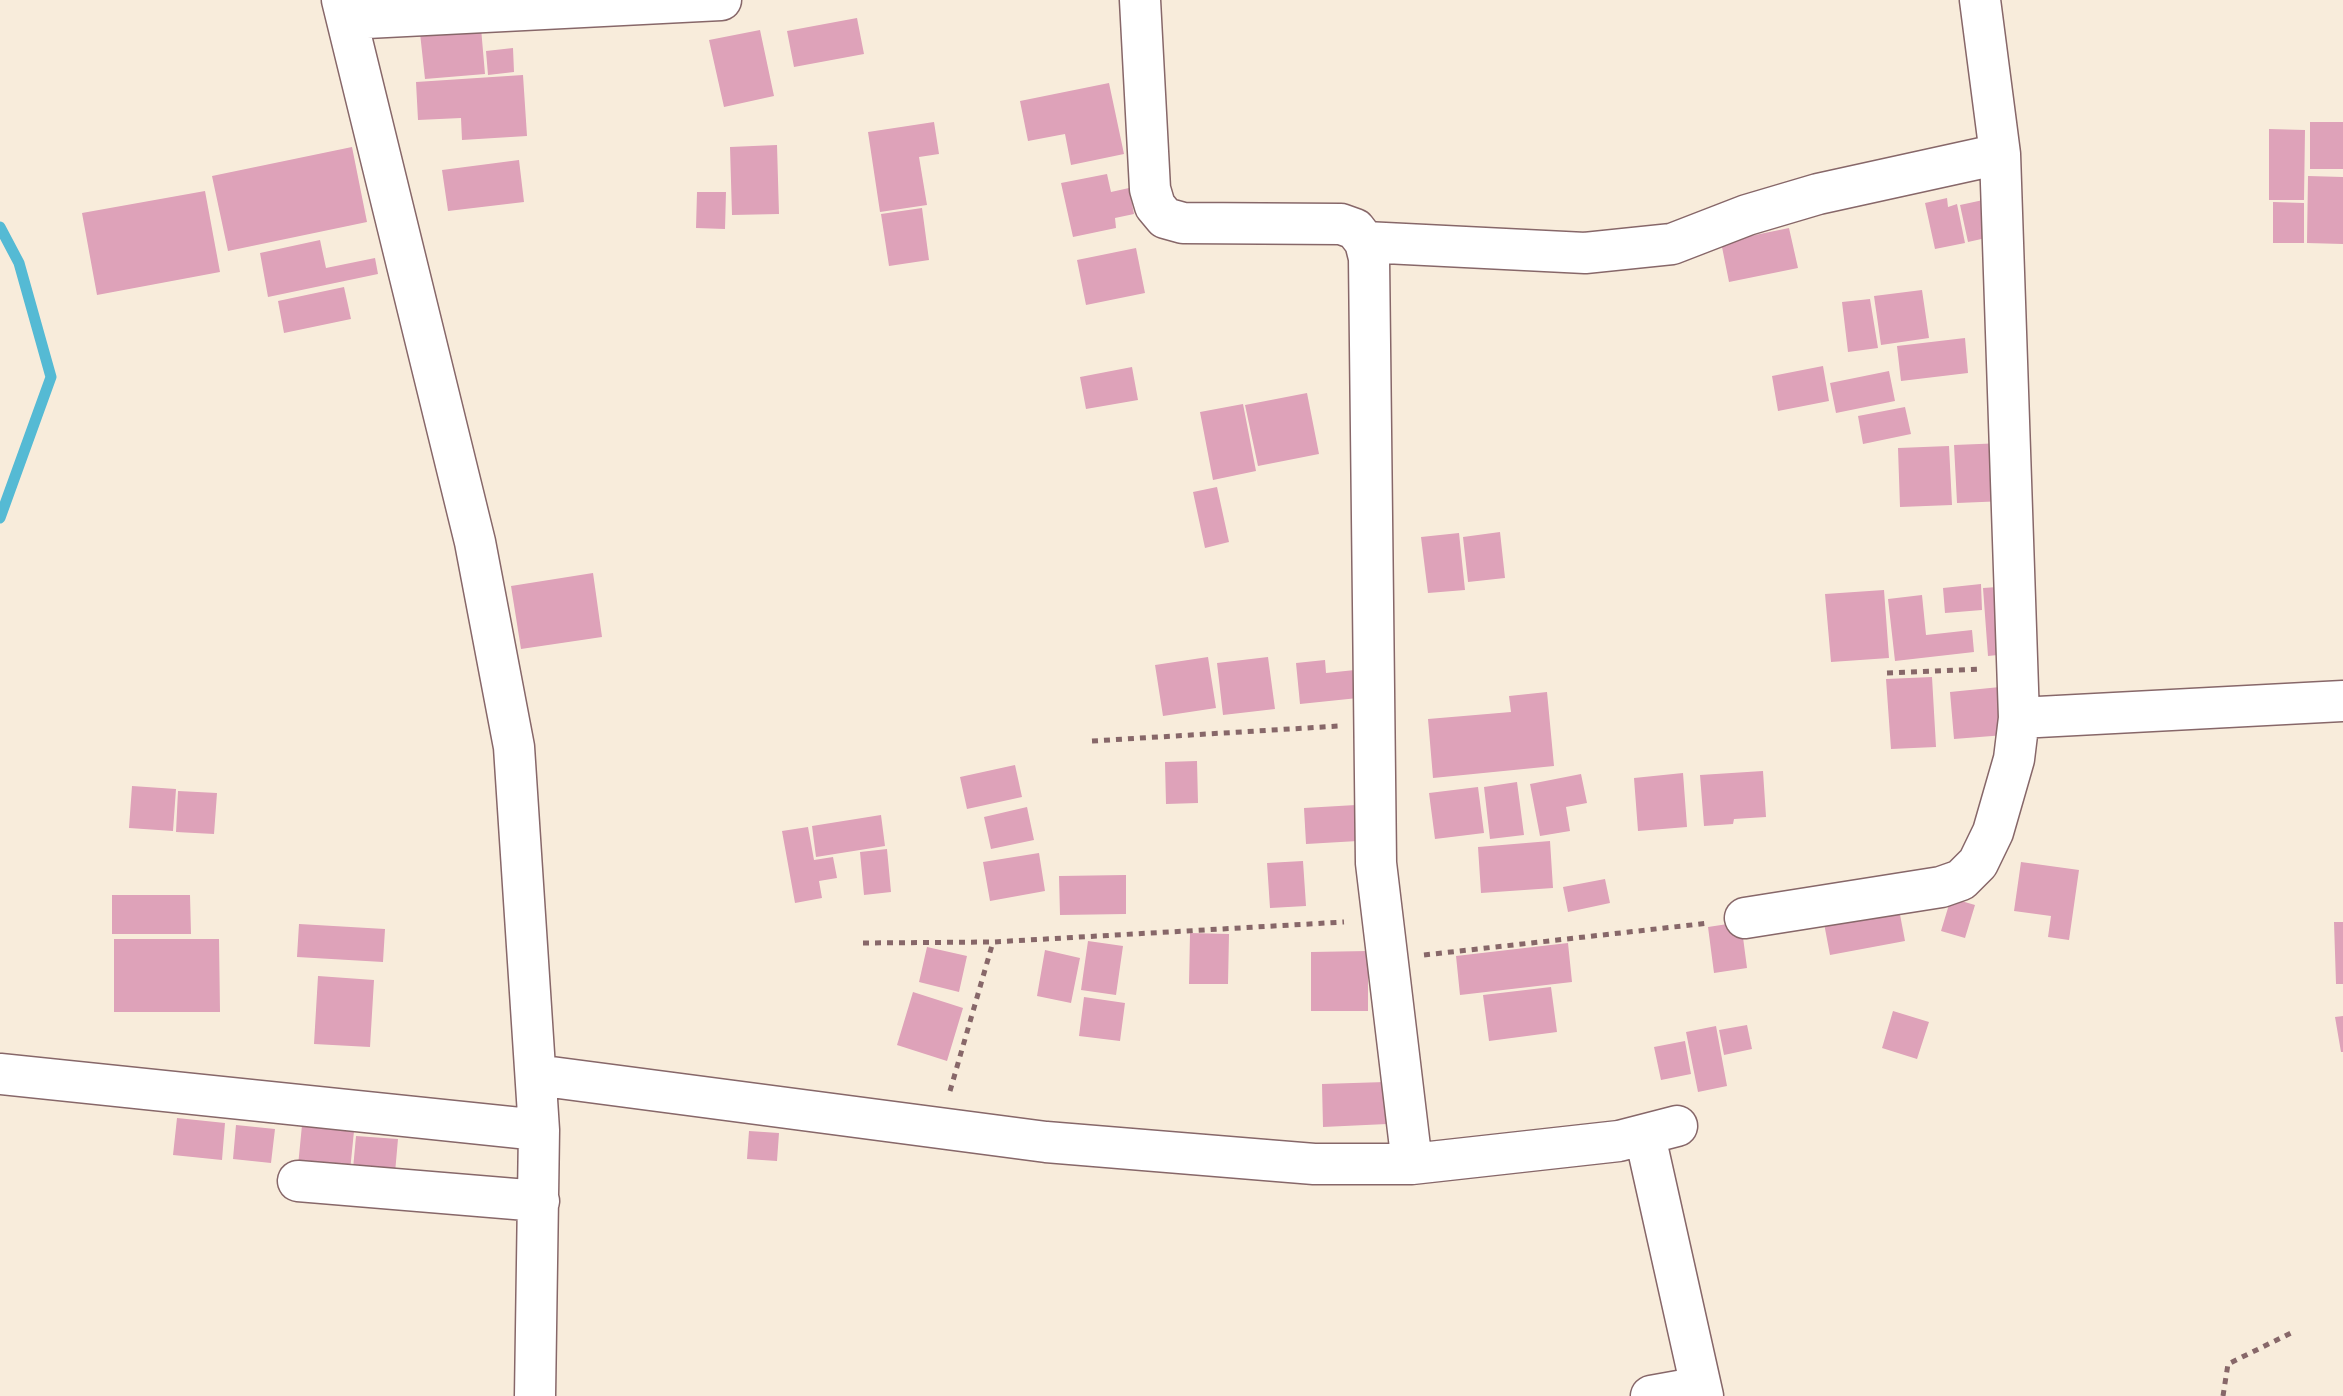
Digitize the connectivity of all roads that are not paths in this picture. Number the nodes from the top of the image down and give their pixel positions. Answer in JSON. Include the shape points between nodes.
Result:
{"nodes":[{"id":1,"x":721,"y":0,"type":"edge"},
{"id":2,"x":1140,"y":0,"type":"edge"},
{"id":3,"x":1980,"y":0,"type":"edge"},
{"id":4,"x":345,"y":9,"type":"edge"},
{"id":5,"x":2000,"y":154,"type":"junction"},
{"id":6,"x":1365,"y":242,"type":"junction"},
{"id":7,"x":2343,"y":701,"type":"edge"},
{"id":8,"x":2019,"y":718,"type":"junction"},
{"id":9,"x":1745,"y":918,"type":"road end"},
{"id":10,"x":0,"y":1074,"type":"edge"},
{"id":11,"x":536,"y":1075,"type":"junction"},
{"id":12,"x":539,"y":1130,"type":"junction"},
{"id":13,"x":1412,"y":1164,"type":"junction"},
{"id":14,"x":298,"y":1181,"type":"dead end"},
{"id":15,"x":539,"y":1201,"type":"junction"},
{"id":16,"x":1702,"y":1391,"type":"edge"},
{"id":17,"x":535,"y":1396,"type":"edge"},
{"id":18,"x":1651,"y":1396,"type":"edge"}],
"edges":[{"from":1,"to":4,"type":"street"},
{"from":2,"to":6,"type":"street","via":[[1150,189],[1165,218],[1183,223],[1341,224],[1355,229]]},
{"from":3,"to":5,"type":"street"},
{"from":4,"to":11,"type":"street","via":[[475,542],[514,747]]},
{"from":5,"to":6,"type":"street","via":[[1818,194],[1672,244],[1585,253]]},
{"from":5,"to":8,"type":"street"},
{"from":6,"to":13,"type":"street","via":[[1376,863]]},
{"from":7,"to":8,"type":"street"},
{"from":8,"to":9,"type":"street","via":[[2014,759],[1993,832],[1978,863],[1961,880]]},
{"from":10,"to":12,"type":"street"},
{"from":11,"to":12,"type":"street"},
{"from":11,"to":13,"type":"street","via":[[1046,1142],[1314,1164]]},
{"from":12,"to":15,"type":"street"},
{"from":13,"to":16,"type":"street","via":[[1661,1131]]},
{"from":14,"to":15,"type":"street"},
{"from":15,"to":17,"type":"street"},
{"from":16,"to":18,"type":"street"}]}
